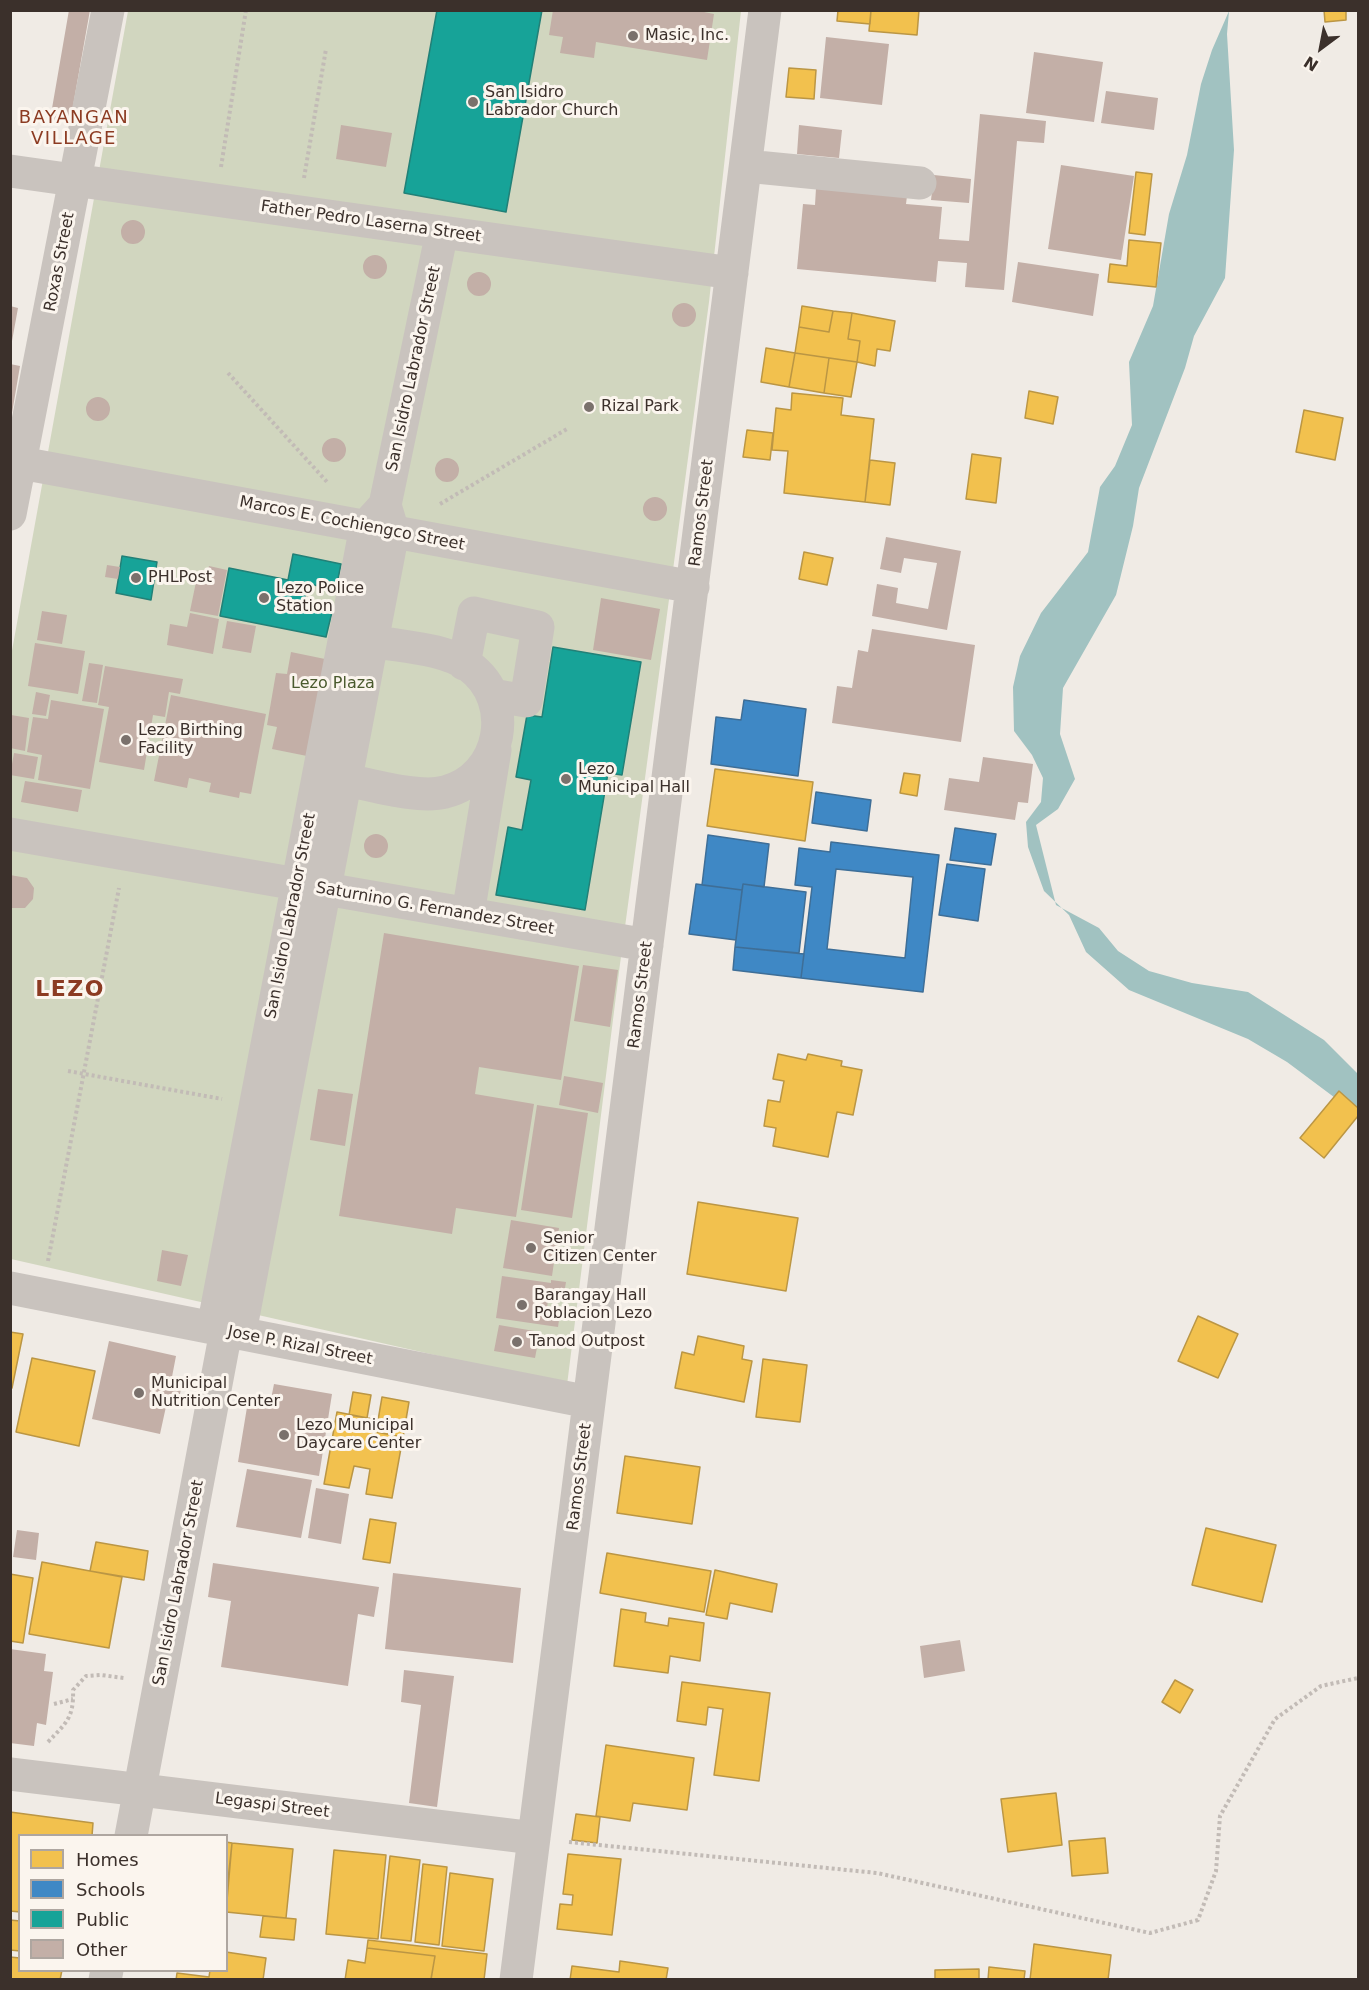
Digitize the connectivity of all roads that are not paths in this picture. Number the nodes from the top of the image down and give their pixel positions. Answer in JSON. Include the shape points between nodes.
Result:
{"nodes":[{"id":1,"x":108,"y":10,"type":"edge"},
{"id":2,"x":765,"y":10,"type":"edge"},
{"id":3,"x":746,"y":166,"type":"junction"},
{"id":4,"x":10,"y":171,"type":"edge"},
{"id":5,"x":76,"y":180,"type":"junction"},
{"id":6,"x":920,"y":183,"type":"dead end"},
{"id":7,"x":442,"y":232,"type":"junction"},
{"id":8,"x":732,"y":273,"type":"junction"},
{"id":9,"x":16,"y":462,"type":"edge"},
{"id":10,"x":10,"y":514,"type":"edge"},
{"id":11,"x":382,"y":521,"type":"junction"},
{"id":12,"x":693,"y":587,"type":"junction"},
{"id":13,"x":372,"y":641,"type":"junction"},
{"id":14,"x":464,"y":663,"type":"junction"},
{"id":15,"x":492,"y":695,"type":"junction"},
{"id":16,"x":495,"y":748,"type":"junction"},
{"id":17,"x":346,"y":780,"type":"junction"},
{"id":18,"x":10,"y":834,"type":"edge"},
{"id":19,"x":311,"y":887,"type":"junction"},
{"id":20,"x":468,"y":914,"type":"junction"},
{"id":21,"x":647,"y":945,"type":"junction"},
{"id":22,"x":10,"y":1288,"type":"edge"},
{"id":23,"x":226,"y":1331,"type":"junction"},
{"id":24,"x":589,"y":1402,"type":"junction"},
{"id":25,"x":10,"y":1774,"type":"edge"},
{"id":26,"x":140,"y":1790,"type":"junction"},
{"id":27,"x":131,"y":1834,"type":"edge"},
{"id":28,"x":534,"y":1838,"type":"junction"},
{"id":29,"x":516,"y":1980,"type":"edge"}],
"edges":[{"from":1,"to":5,"type":"street","name":"Roxas Street"},
{"from":2,"to":3,"type":"street","name":"Ramos Street"},
{"from":3,"to":6,"type":"street"},
{"from":3,"to":8,"type":"street","name":"Ramos Street"},
{"from":4,"to":5,"type":"street","name":"Father Pedro Laserna Street"},
{"from":5,"to":7,"type":"street","name":"Father Pedro Laserna Street"},
{"from":5,"to":9,"type":"street","name":"Roxas Street"},
{"from":7,"to":8,"type":"street","name":"Father Pedro Laserna Street"},
{"from":7,"to":11,"type":"street","name":"San Isidro Labrador Street"},
{"from":8,"to":12,"type":"street","name":"Ramos Street"},
{"from":9,"to":10,"type":"street","name":"Roxas Street"},
{"from":9,"to":11,"type":"street","name":"Marcos E. Cochiengco Street"},
{"from":11,"to":12,"type":"street","name":"Marcos E. Cochiengco Street"},
{"from":11,"to":13,"type":"street","name":"San Isidro Labrador Street"},
{"from":11,"to":19,"type":"street","name":"San Isidro Labrador Street"},
{"from":12,"to":21,"type":"street","name":"Ramos Street"},
{"from":13,"to":14,"type":"street","via":[[448,656]]},
{"from":13,"to":17,"type":"street","name":"San Isidro Labrador Street"},
{"from":14,"to":15,"type":"street","via":[[481,677]]},
{"from":14,"to":15,"type":"street","via":[[474,613],[538,627],[526,701]]},
{"from":15,"to":16,"type":"street","via":[[499,727]]},
{"from":16,"to":17,"type":"street","via":[[484,769],[445,792],[422,793]]},
{"from":16,"to":20,"type":"street"},
{"from":17,"to":19,"type":"street","name":"San Isidro Labrador Street"},
{"from":18,"to":19,"type":"street","name":"Saturnino G. Fernandez Street"},
{"from":19,"to":20,"type":"street","name":"Saturnino G. Fernandez Street"},
{"from":19,"to":23,"type":"street","name":"San Isidro Labrador Street","via":[[255,1106],[216,1312]]},
{"from":19,"to":23,"type":"street","name":"San Isidro Labrador Street","via":[[243,1317]]},
{"from":20,"to":21,"type":"street","name":"Saturnino G. Fernandez Street"},
{"from":21,"to":24,"type":"street","name":"Ramos Street"},
{"from":22,"to":23,"type":"street","name":"Jose P. Rizal Street"},
{"from":23,"to":24,"type":"street","name":"Jose P. Rizal Street"},
{"from":23,"to":26,"type":"street","name":"San Isidro Labrador Street"},
{"from":24,"to":28,"type":"street","name":"Ramos Street"},
{"from":25,"to":26,"type":"street","name":"Legaspi Street"},
{"from":26,"to":27,"type":"street","name":"San Isidro Labrador Street"},
{"from":26,"to":28,"type":"street","name":"Legaspi Street"},
{"from":28,"to":29,"type":"street","name":"Ramos Street"}]}
